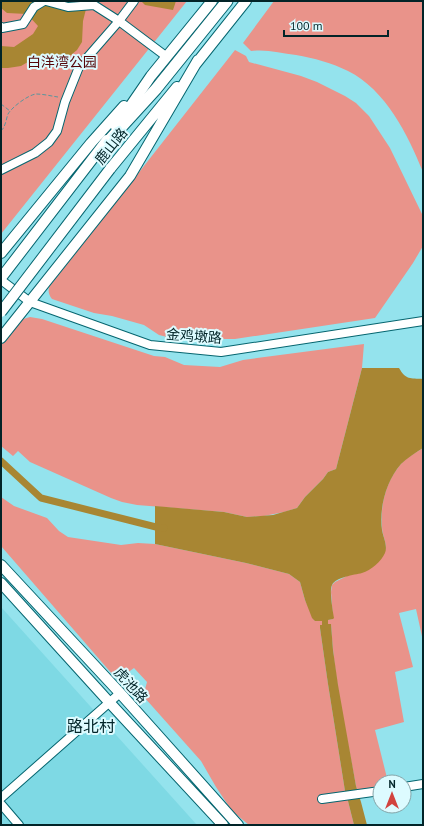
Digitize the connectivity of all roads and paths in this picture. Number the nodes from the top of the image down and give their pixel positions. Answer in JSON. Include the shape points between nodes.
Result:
{"nodes":[{"id":1,"x":45,"y":1,"type":"edge"},
{"id":2,"x":134,"y":1,"type":"edge"},
{"id":3,"x":212,"y":1,"type":"edge"},
{"id":4,"x":227,"y":1,"type":"edge"},
{"id":5,"x":246,"y":1,"type":"edge"},
{"id":6,"x":119,"y":21,"type":"junction"},
{"id":7,"x":1,"y":27,"type":"edge"},
{"id":8,"x":167,"y":57,"type":"junction"},
{"id":9,"x":198,"y":60,"type":"junction"},
{"id":10,"x":151,"y":76,"type":"junction"},
{"id":11,"x":66,"y":100,"type":"junction"},
{"id":12,"x":1,"y":104,"type":"edge"},
{"id":13,"x":10,"y":111,"type":"junction"},
{"id":14,"x":1,"y":131,"type":"edge"},
{"id":15,"x":103,"y":146,"type":"junction"},
{"id":16,"x":1,"y":170,"type":"edge"},
{"id":17,"x":1,"y":253,"type":"edge"},
{"id":18,"x":1,"y":279,"type":"edge"},
{"id":19,"x":30,"y":302,"type":"junction"},
{"id":20,"x":1,"y":312,"type":"edge"},
{"id":21,"x":420,"y":321,"type":"edge"},
{"id":22,"x":1,"y":338,"type":"edge"},
{"id":23,"x":1,"y":565,"type":"edge"},
{"id":24,"x":1,"y":584,"type":"edge"},
{"id":25,"x":120,"y":693,"type":"junction"},
{"id":26,"x":109,"y":702,"type":"junction"},
{"id":27,"x":423,"y":784,"type":"edge"},
{"id":28,"x":412,"y":786,"type":"edge"},
{"id":29,"x":372,"y":792,"type":"edge"},
{"id":30,"x":1,"y":798,"type":"edge"},
{"id":31,"x":322,"y":799,"type":"dead end"},
{"id":32,"x":1,"y":804,"type":"edge"},
{"id":33,"x":19,"y":825,"type":"edge"},
{"id":34,"x":223,"y":825,"type":"edge"},
{"id":35,"x":238,"y":825,"type":"edge"}],
"edges":[{"from":1,"to":6,"type":"street","via":[[68,7],[94,6]]},
{"from":1,"to":7,"type":"street","via":[[34,7],[23,24]]},
{"from":2,"to":6,"type":"street"},
{"from":3,"to":8,"type":"main road","name":"鹿山路"},
{"from":4,"to":15,"type":"highway","via":[[156,89]]},
{"from":5,"to":9,"type":"main road","name":"鹿山路"},
{"from":6,"to":8,"type":"street"},
{"from":6,"to":11,"type":"street","via":[[79,68]]},
{"from":8,"to":10,"type":"main road","name":"鹿山路"},
{"from":9,"to":19,"type":"main road","via":[[130,176]]},
{"from":9,"to":20,"type":"main road","name":"鹿山路","bridge":true,"via":[[110,169]]},
{"from":10,"to":15,"type":"main road","name":"鹿山路"},
{"from":10,"to":17,"type":"main road","via":[[91,143]]},
{"from":11,"to":13,"type":"path","via":[[34,94],[15,105]]},
{"from":11,"to":16,"type":"street","via":[[57,131],[49,142],[35,153]]},
{"from":12,"to":13,"type":"path"},
{"from":13,"to":14,"type":"path"},
{"from":15,"to":18,"type":"main road","name":"鹿山路"},
{"from":18,"to":19,"type":"street","name":"金鸡墩路"},
{"from":19,"to":21,"type":"street","name":"金鸡墩路","via":[[150,345],[222,352]]},
{"from":19,"to":22,"type":"main road"},
{"from":23,"to":25,"type":"main road","name":"虎池路"},
{"from":24,"to":26,"type":"main road","name":"虎池路"},
{"from":25,"to":26,"type":"street"},
{"from":25,"to":35,"type":"main road","name":"虎池路"},
{"from":26,"to":30,"type":"street"},
{"from":26,"to":34,"type":"main road","name":"虎池路"},
{"from":27,"to":28,"type":"street"},
{"from":29,"to":31,"type":"street"},
{"from":32,"to":33,"type":"street"}]}
